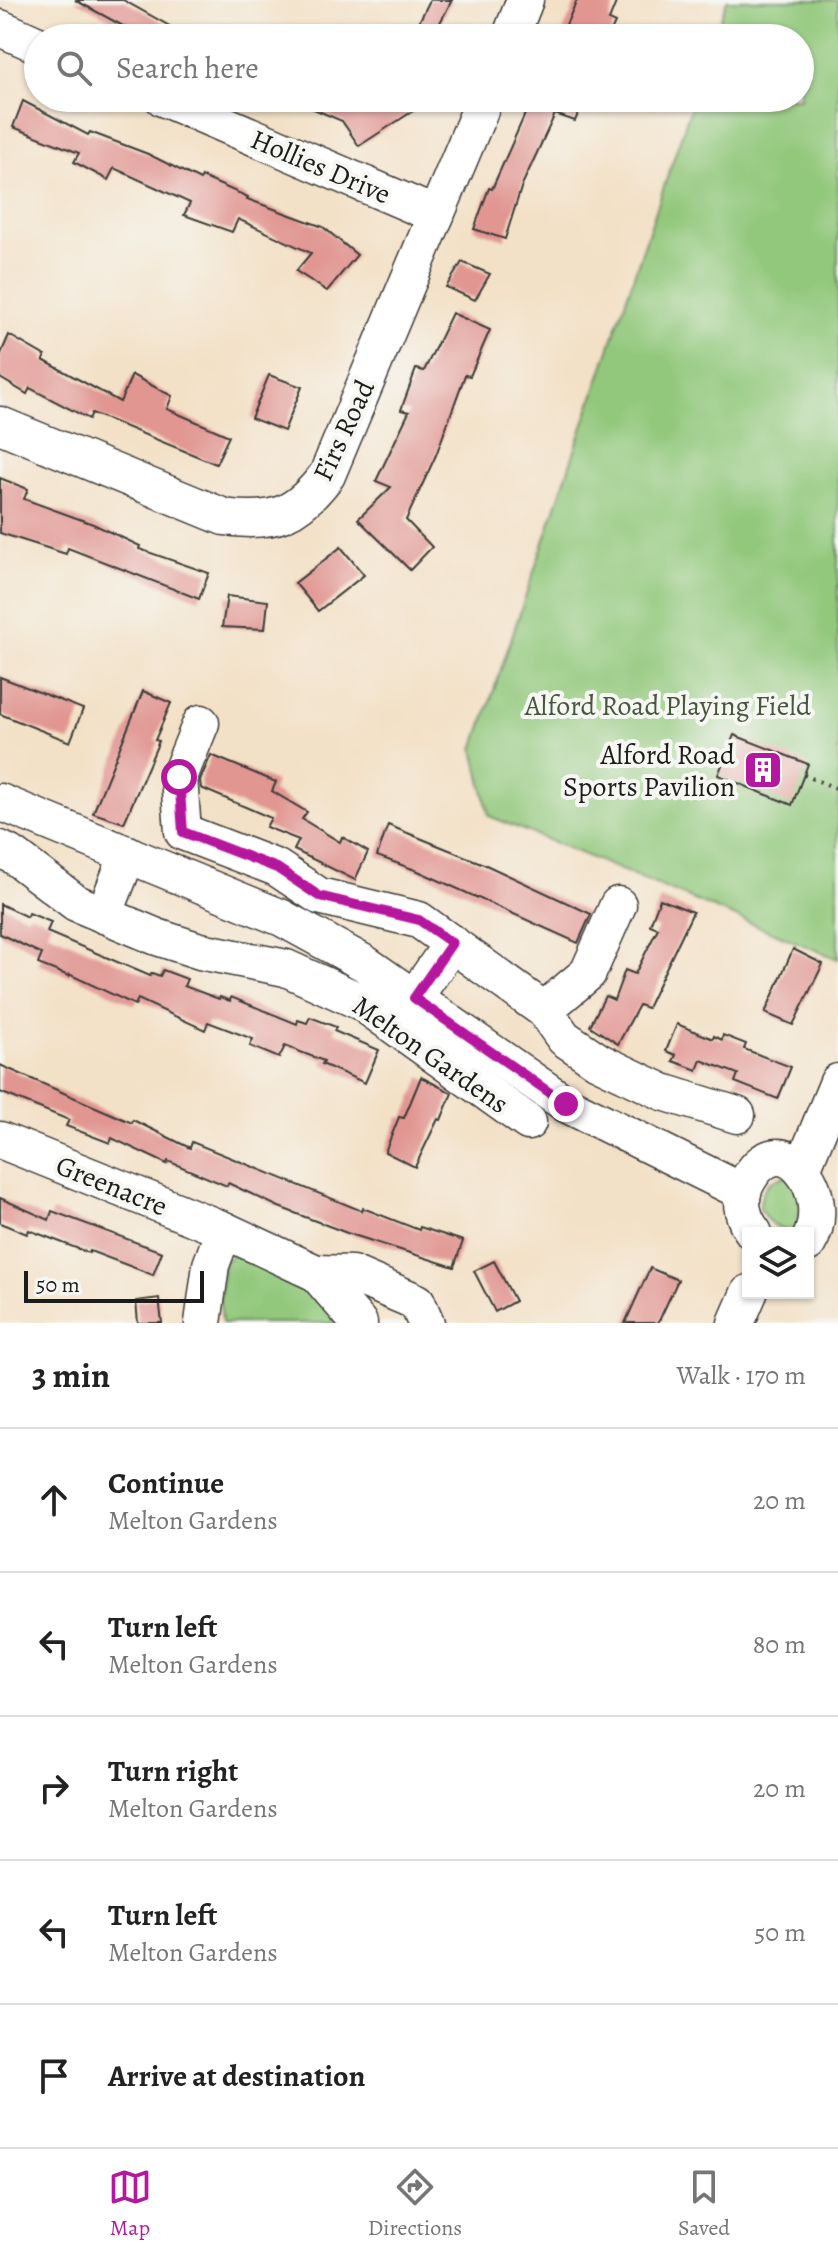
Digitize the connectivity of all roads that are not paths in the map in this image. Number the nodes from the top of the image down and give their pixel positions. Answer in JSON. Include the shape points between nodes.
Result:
{"nodes":[{"id":1,"x":525,"y":0,"type":"edge"},
{"id":2,"x":516,"y":24,"type":"edge"},
{"id":3,"x":0,"y":28,"type":"edge"},
{"id":4,"x":24,"y":39,"type":"edge"},
{"id":5,"x":196,"y":112,"type":"edge"},
{"id":6,"x":479,"y":112,"type":"edge"},
{"id":7,"x":436,"y":215,"type":"junction"},
{"id":8,"x":0,"y":425,"type":"edge"},
{"id":9,"x":201,"y":723,"type":"dead end"},
{"id":10,"x":0,"y":802,"type":"edge"},
{"id":11,"x":0,"y":849,"type":"edge"},
{"id":12,"x":128,"y":854,"type":"junction"},
{"id":13,"x":618,"y":905,"type":"dead end"},
{"id":14,"x":104,"y":915,"type":"junction"},
{"id":15,"x":452,"y":943,"type":"junction"},
{"id":16,"x":414,"y":998,"type":"junction"},
{"id":17,"x":544,"y":1010,"type":"junction"},
{"id":18,"x":838,"y":1082,"type":"edge"},
{"id":19,"x":737,"y":1115,"type":"dead end"},
{"id":20,"x":528,"y":1122,"type":"dead end"},
{"id":21,"x":0,"y":1140,"type":"edge"},
{"id":22,"x":806,"y":1160,"type":"junction"},
{"id":23,"x":743,"y":1192,"type":"junction"},
{"id":24,"x":750,"y":1227,"type":"edge"},
{"id":25,"x":826,"y":1227,"type":"edge"},
{"id":26,"x":224,"y":1230,"type":"junction"},
{"id":27,"x":316,"y":1273,"type":"junction"},
{"id":28,"x":746,"y":1299,"type":"edge"},
{"id":29,"x":203,"y":1323,"type":"edge"},
{"id":30,"x":359,"y":1323,"type":"edge"},
{"id":31,"x":426,"y":1323,"type":"edge"},
{"id":32,"x":736,"y":1323,"type":"edge"}],
"edges":[{"from":1,"to":2,"type":"street"},
{"from":3,"to":4,"type":"street"},
{"from":5,"to":7,"type":"street","name":"Hollies Drive"},
{"from":6,"to":7,"type":"street","name":"Firs Road"},
{"from":7,"to":8,"type":"street","name":"Firs Road","via":[[327,475],[311,495],[284,514],[249,520],[224,517]]},
{"from":9,"to":15,"type":"street","via":[[179,777],[183,832],[277,868],[319,896],[419,920]]},
{"from":10,"to":12,"type":"street","name":"Melton Gardens"},
{"from":11,"to":14,"type":"street","name":"Melton Gardens","via":[[76,903]]},
{"from":12,"to":14,"type":"street"},
{"from":12,"to":16,"type":"street","name":"Melton Gardens","via":[[282,918],[364,963]]},
{"from":13,"to":17,"type":"street","via":[[588,973]]},
{"from":14,"to":20,"type":"street","name":"Melton Gardens","via":[[200,951],[286,968],[361,1002]]},
{"from":15,"to":16,"type":"street","name":"Melton Gardens"},
{"from":15,"to":17,"type":"street"},
{"from":16,"to":23,"type":"street","name":"Melton Gardens","via":[[566,1104]]},
{"from":17,"to":19,"type":"street","via":[[564,1038],[598,1061],[663,1092]]},
{"from":18,"to":22,"type":"street"},
{"from":21,"to":26,"type":"street","name":"Greenacre"},
{"from":22,"to":23,"type":"street","via":[[786,1156],[767,1161],[751,1174]]},
{"from":22,"to":25,"type":"street","via":[[824,1174],[833,1195]]},
{"from":23,"to":24,"type":"street","via":[[742,1208]]},
{"from":26,"to":27,"type":"street","name":"Greenacre"},
{"from":26,"to":29,"type":"street","via":[[211,1265]]},
{"from":27,"to":30,"type":"street","name":"Greenacre"},
{"from":27,"to":31,"type":"street","name":"Greenacre","via":[[352,1274],[417,1302]]},
{"from":28,"to":32,"type":"street"}]}
